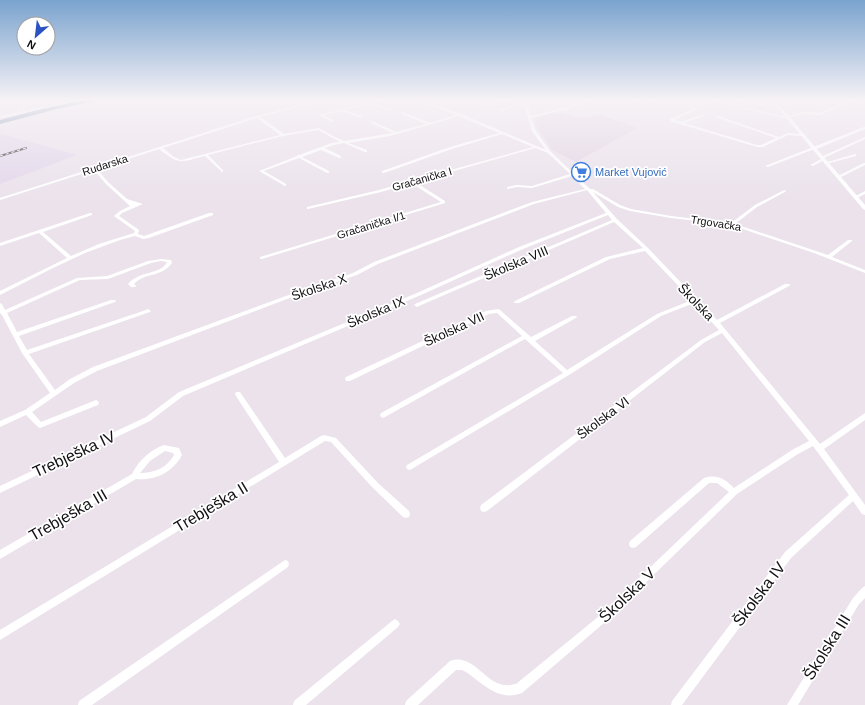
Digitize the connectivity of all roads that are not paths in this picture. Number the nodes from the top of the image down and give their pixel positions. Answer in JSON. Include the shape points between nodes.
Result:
{"nodes":[{"id":1,"x":208,"y":133,"type":"edge"},
{"id":2,"x":280,"y":133,"type":"edge"},
{"id":3,"x":293,"y":133,"type":"edge"},
{"id":4,"x":326,"y":133,"type":"edge"},
{"id":5,"x":395,"y":133,"type":"edge"},
{"id":6,"x":503,"y":133,"type":"joint"},
{"id":7,"x":535,"y":133,"type":"edge"},
{"id":8,"x":714,"y":133,"type":"edge"},
{"id":9,"x":763,"y":133,"type":"edge"},
{"id":10,"x":852,"y":133,"type":"edge"},
{"id":11,"x":283,"y":135,"type":"junction"},
{"id":12,"x":802,"y":135,"type":"joint"},
{"id":13,"x":778,"y":138,"type":"junction"},
{"id":14,"x":865,"y":138,"type":"edge"},
{"id":15,"x":344,"y":142,"type":"junction"},
{"id":16,"x":536,"y":147,"type":"junction"},
{"id":17,"x":160,"y":148,"type":"junction"},
{"id":18,"x":321,"y":148,"type":"junction"},
{"id":19,"x":813,"y":148,"type":"junction"},
{"id":20,"x":366,"y":151,"type":"dead end"},
{"id":21,"x":549,"y":152,"type":"junction"},
{"id":22,"x":206,"y":155,"type":"junction"},
{"id":23,"x":855,"y":155,"type":"dead end"},
{"id":24,"x":298,"y":156,"type":"junction"},
{"id":25,"x":340,"y":158,"type":"dead end"},
{"id":26,"x":823,"y":160,"type":"junction"},
{"id":27,"x":865,"y":164,"type":"edge"},
{"id":28,"x":812,"y":165,"type":"dead end"},
{"id":29,"x":767,"y":166,"type":"dead end"},
{"id":30,"x":95,"y":169,"type":"junction"},
{"id":31,"x":222,"y":171,"type":"dead end"},
{"id":32,"x":328,"y":172,"type":"dead end"},
{"id":33,"x":383,"y":172,"type":"dead end"},
{"id":34,"x":573,"y":174,"type":"junction"},
{"id":35,"x":838,"y":177,"type":"junction"},
{"id":36,"x":412,"y":182,"type":"junction"},
{"id":37,"x":285,"y":185,"type":"dead end"},
{"id":38,"x":508,"y":188,"type":"dead end"},
{"id":39,"x":588,"y":189,"type":"junction"},
{"id":40,"x":784,"y":191,"type":"dead end"},
{"id":41,"x":865,"y":192,"type":"edge"},
{"id":42,"x":856,"y":197,"type":"junction"},
{"id":43,"x":0,"y":199,"type":"edge"},
{"id":44,"x":127,"y":200,"type":"junction"},
{"id":45,"x":134,"y":206,"type":"junction"},
{"id":46,"x":308,"y":208,"type":"dead end"},
{"id":47,"x":865,"y":208,"type":"edge"},
{"id":48,"x":608,"y":213,"type":"junction"},
{"id":49,"x":90,"y":214,"type":"dead end"},
{"id":50,"x":211,"y":214,"type":"dead end"},
{"id":51,"x":615,"y":220,"type":"junction"},
{"id":52,"x":732,"y":224,"type":"junction"},
{"id":53,"x":40,"y":231,"type":"junction"},
{"id":54,"x":136,"y":234,"type":"junction"},
{"id":55,"x":850,"y":241,"type":"dead end"},
{"id":56,"x":0,"y":245,"type":"edge"},
{"id":57,"x":646,"y":249,"type":"junction"},
{"id":58,"x":828,"y":257,"type":"junction"},
{"id":59,"x":70,"y":258,"type":"junction"},
{"id":60,"x":262,"y":258,"type":"dead end"},
{"id":61,"x":865,"y":272,"type":"edge"},
{"id":62,"x":787,"y":285,"type":"dead end"},
{"id":63,"x":132,"y":286,"type":"dead end"},
{"id":64,"x":0,"y":293,"type":"edge"},
{"id":65,"x":113,"y":301,"type":"dead end"},
{"id":66,"x":694,"y":301,"type":"junction"},
{"id":67,"x":517,"y":302,"type":"dead end"},
{"id":68,"x":0,"y":305,"type":"edge"},
{"id":69,"x":417,"y":305,"type":"dead end"},
{"id":70,"x":148,"y":311,"type":"dead end"},
{"id":71,"x":3,"y":313,"type":"junction"},
{"id":72,"x":574,"y":317,"type":"dead end"},
{"id":73,"x":716,"y":323,"type":"junction"},
{"id":74,"x":723,"y":330,"type":"junction"},
{"id":75,"x":15,"y":335,"type":"junction"},
{"id":76,"x":529,"y":338,"type":"junction"},
{"id":77,"x":25,"y":353,"type":"junction"},
{"id":78,"x":567,"y":373,"type":"junction"},
{"id":79,"x":348,"y":379,"type":"dead end"},
{"id":80,"x":54,"y":394,"type":"junction"},
{"id":81,"x":238,"y":394,"type":"dead end"},
{"id":82,"x":96,"y":403,"type":"dead end"},
{"id":83,"x":27,"y":412,"type":"junction"},
{"id":84,"x":384,"y":416,"type":"dead end"},
{"id":85,"x":865,"y":416,"type":"edge"},
{"id":86,"x":148,"y":419,"type":"joint"},
{"id":87,"x":0,"y":424,"type":"edge"},
{"id":88,"x":817,"y":445,"type":"junction"},
{"id":89,"x":284,"y":462,"type":"junction"},
{"id":90,"x":410,"y":467,"type":"dead end"},
{"id":91,"x":135,"y":476,"type":"junction"},
{"id":92,"x":0,"y":490,"type":"edge"},
{"id":93,"x":734,"y":492,"type":"junction"},
{"id":94,"x":854,"y":496,"type":"junction"},
{"id":95,"x":484,"y":508,"type":"dead end"},
{"id":96,"x":865,"y":511,"type":"edge"},
{"id":97,"x":406,"y":514,"type":"dead end"},
{"id":98,"x":633,"y":544,"type":"dead end"},
{"id":99,"x":0,"y":555,"type":"edge"},
{"id":100,"x":285,"y":564,"type":"dead end"},
{"id":101,"x":865,"y":591,"type":"edge"},
{"id":102,"x":395,"y":624,"type":"dead end"},
{"id":103,"x":0,"y":634,"type":"edge"},
{"id":104,"x":83,"y":705,"type":"edge"},
{"id":105,"x":298,"y":705,"type":"edge"},
{"id":106,"x":410,"y":705,"type":"edge"},
{"id":107,"x":676,"y":705,"type":"edge"},
{"id":108,"x":792,"y":705,"type":"edge"}],
"edges":[{"from":1,"to":17,"type":"street","name":"Rudarska"},
{"from":2,"to":11,"type":"street"},
{"from":3,"to":11,"type":"street"},
{"from":4,"to":15,"type":"street"},
{"from":5,"to":15,"type":"street"},
{"from":6,"to":16,"type":"street"},
{"from":6,"to":33,"type":"street"},
{"from":7,"to":21,"type":"street","name":"Školska"},
{"from":8,"to":13,"type":"street","via":[[762,146]]},
{"from":9,"to":13,"type":"street"},
{"from":10,"to":19,"type":"street"},
{"from":11,"to":22,"type":"street"},
{"from":12,"to":13,"type":"street","via":[[788,134]]},
{"from":12,"to":19,"type":"street"},
{"from":14,"to":26,"type":"street"},
{"from":15,"to":18,"type":"street"},
{"from":15,"to":20,"type":"street"},
{"from":16,"to":21,"type":"street"},
{"from":16,"to":36,"type":"street","name":"Gračanička I"},
{"from":17,"to":22,"type":"street","via":[[173,158],[181,160]]},
{"from":17,"to":30,"type":"street","name":"Rudarska"},
{"from":18,"to":24,"type":"street"},
{"from":18,"to":25,"type":"street"},
{"from":19,"to":26,"type":"street"},
{"from":19,"to":29,"type":"street"},
{"from":21,"to":34,"type":"street","name":"Školska"},
{"from":22,"to":31,"type":"street"},
{"from":23,"to":26,"type":"street"},
{"from":24,"to":32,"type":"street"},
{"from":24,"to":37,"type":"street","via":[[261,170]]},
{"from":26,"to":28,"type":"street"},
{"from":26,"to":35,"type":"street"},
{"from":27,"to":35,"type":"street"},
{"from":30,"to":43,"type":"street","name":"Rudarska"},
{"from":30,"to":44,"type":"street"},
{"from":34,"to":38,"type":"street","via":[[532,187]]},
{"from":34,"to":39,"type":"street","name":"Školska"},
{"from":35,"to":42,"type":"street"},
{"from":36,"to":46,"type":"street","name":"Gračanička I"},
{"from":36,"to":60,"type":"street","name":"Gračanička I/1","via":[[444,202]]},
{"from":39,"to":48,"type":"street","name":"Školska"},
{"from":39,"to":52,"type":"street","name":"Trgovačka","via":[[630,210]]},
{"from":39,"to":80,"type":"street","name":"Školska X","via":[[533,202],[376,263],[355,274],[95,369]]},
{"from":40,"to":52,"type":"street","via":[[756,206]]},
{"from":41,"to":42,"type":"street"},
{"from":42,"to":47,"type":"street"},
{"from":44,"to":45,"type":"street"},
{"from":44,"to":45,"type":"street","via":[[141,203]]},
{"from":45,"to":54,"type":"street","via":[[116,216],[137,231]]},
{"from":48,"to":51,"type":"street","name":"Školska"},
{"from":48,"to":86,"type":"street","name":"Školska IX","via":[[181,394]]},
{"from":49,"to":53,"type":"street"},
{"from":50,"to":54,"type":"street","via":[[147,237],[143,238]]},
{"from":51,"to":57,"type":"street","name":"Školska"},
{"from":51,"to":69,"type":"street","name":"Školska VIII"},
{"from":52,"to":58,"type":"street","name":"Trgovačka"},
{"from":53,"to":56,"type":"street"},
{"from":53,"to":59,"type":"street"},
{"from":54,"to":59,"type":"street"},
{"from":55,"to":58,"type":"street"},
{"from":57,"to":66,"type":"street","name":"Školska"},
{"from":57,"to":67,"type":"street","via":[[608,258]]},
{"from":58,"to":61,"type":"street","name":"Trgovačka"},
{"from":59,"to":64,"type":"street"},
{"from":62,"to":73,"type":"street"},
{"from":63,"to":71,"type":"street","via":[[132,281],[166,268],[170,264],[169,261],[150,262],[108,277],[79,279]]},
{"from":65,"to":75,"type":"street"},
{"from":66,"to":73,"type":"street","name":"Školska"},
{"from":66,"to":78,"type":"street","via":[[659,315]]},
{"from":68,"to":71,"type":"street"},
{"from":70,"to":77,"type":"street"},
{"from":71,"to":75,"type":"street"},
{"from":72,"to":76,"type":"street"},
{"from":73,"to":74,"type":"street","name":"Školska"},
{"from":74,"to":88,"type":"street","name":"Školska"},
{"from":74,"to":95,"type":"street","name":"Školska VI","via":[[703,341]]},
{"from":75,"to":77,"type":"street"},
{"from":76,"to":78,"type":"street","name":"Školska VII"},
{"from":76,"to":79,"type":"street","name":"Školska VII","via":[[498,312],[488,312]]},
{"from":76,"to":84,"type":"street","via":[[441,382]]},
{"from":77,"to":80,"type":"street"},
{"from":78,"to":90,"type":"street"},
{"from":80,"to":83,"type":"street","name":"Školska X"},
{"from":81,"to":89,"type":"street"},
{"from":82,"to":83,"type":"street","via":[[40,425]]},
{"from":83,"to":87,"type":"street","name":"Školska X"},
{"from":85,"to":88,"type":"street","name":"Školska V"},
{"from":86,"to":92,"type":"street","name":"Trebješka IV"},
{"from":88,"to":93,"type":"street","name":"Školska V","via":[[795,452]]},
{"from":88,"to":94,"type":"street","name":"Školska"},
{"from":89,"to":97,"type":"street","name":"Trebješka II","via":[[324,438],[333,440]]},
{"from":89,"to":103,"type":"street","name":"Trebješka II"},
{"from":91,"to":91,"type":"street","via":[[144,477],[168,468],[176,460],[176,450],[164,448],[156,452],[143,462]]},
{"from":91,"to":99,"type":"street","name":"Trebješka III"},
{"from":93,"to":98,"type":"street","via":[[720,480],[707,480]]},
{"from":93,"to":106,"type":"street","name":"Školska V","via":[[597,624],[518,690],[505,691],[488,685],[466,665],[460,664],[454,665]]},
{"from":94,"to":96,"type":"street","name":"Školska"},
{"from":94,"to":107,"type":"street","name":"Školska IV","via":[[788,556]]},
{"from":100,"to":104,"type":"street"},
{"from":101,"to":108,"type":"street","name":"Školska III","via":[[856,601]]},
{"from":102,"to":105,"type":"street"}]}
